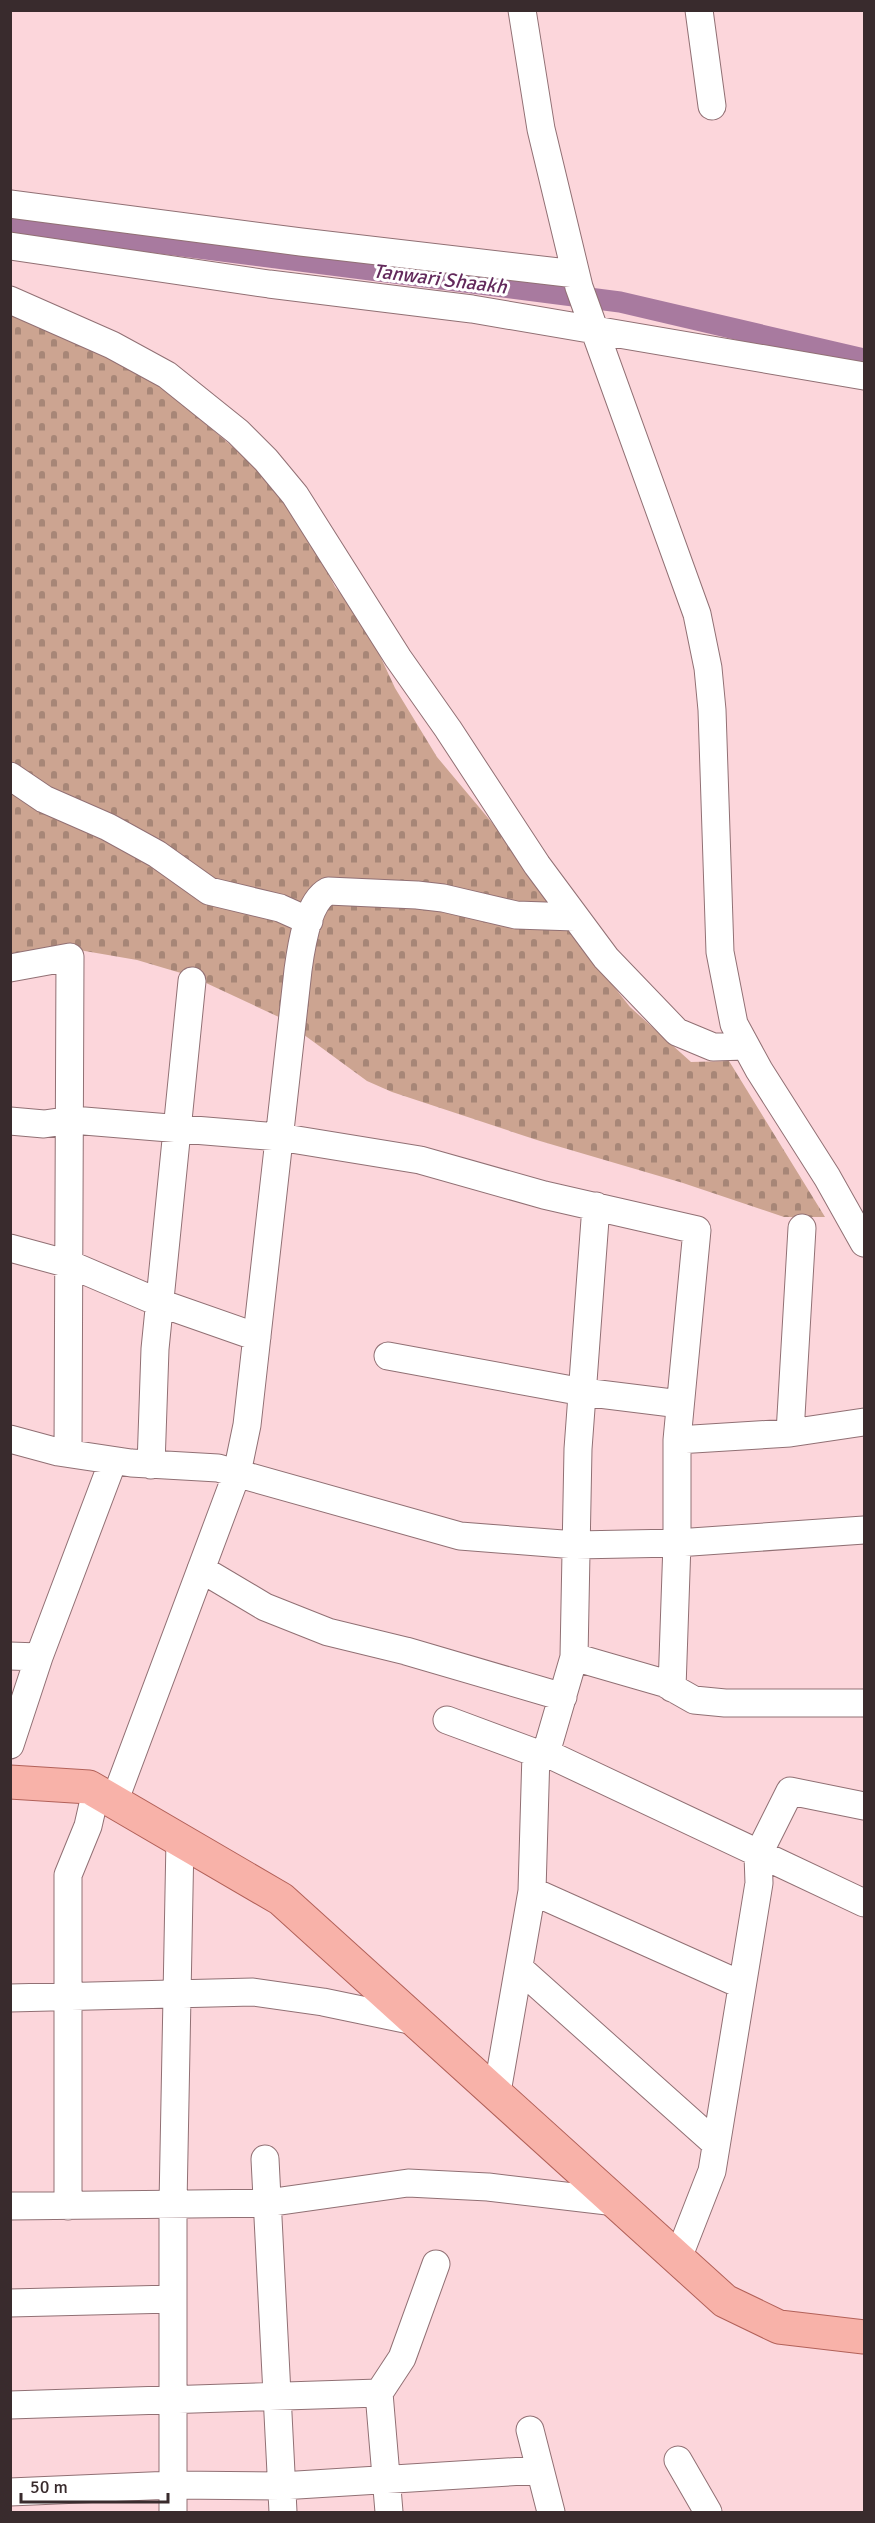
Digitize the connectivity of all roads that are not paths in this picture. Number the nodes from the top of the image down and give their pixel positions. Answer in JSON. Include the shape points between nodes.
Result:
{"nodes":[{"id":1,"x":522,"y":10,"type":"edge"},
{"id":2,"x":699,"y":10,"type":"edge"},
{"id":3,"x":712,"y":106,"type":"dead end"},
{"id":4,"x":10,"y":204,"type":"edge"},
{"id":5,"x":10,"y":246,"type":"edge"},
{"id":6,"x":577,"y":280,"type":"junction"},
{"id":7,"x":10,"y":300,"type":"edge"},
{"id":8,"x":593,"y":323,"type":"junction"},
{"id":9,"x":864,"y":376,"type":"edge"},
{"id":10,"x":10,"y":776,"type":"edge"},
{"id":11,"x":575,"y":917,"type":"junction"},
{"id":12,"x":309,"y":921,"type":"junction"},
{"id":13,"x":10,"y":968,"type":"edge"},
{"id":14,"x":192,"y":981,"type":"dead end"},
{"id":15,"x":745,"y":1046,"type":"junction"},
{"id":16,"x":10,"y":1121,"type":"edge"},
{"id":17,"x":69,"y":1121,"type":"junction"},
{"id":18,"x":177,"y":1129,"type":"junction"},
{"id":19,"x":279,"y":1137,"type":"junction"},
{"id":20,"x":596,"y":1206,"type":"junction"},
{"id":21,"x":802,"y":1228,"type":"dead end"},
{"id":22,"x":864,"y":1243,"type":"edge"},
{"id":23,"x":10,"y":1248,"type":"edge"},
{"id":24,"x":69,"y":1264,"type":"junction"},
{"id":25,"x":160,"y":1303,"type":"junction"},
{"id":26,"x":257,"y":1337,"type":"junction"},
{"id":27,"x":388,"y":1356,"type":"dead end"},
{"id":28,"x":583,"y":1392,"type":"junction"},
{"id":29,"x":680,"y":1404,"type":"junction"},
{"id":30,"x":864,"y":1422,"type":"edge"},
{"id":31,"x":789,"y":1433,"type":"junction"},
{"id":32,"x":10,"y":1439,"type":"edge"},
{"id":33,"x":676,"y":1440,"type":"junction"},
{"id":34,"x":68,"y":1453,"type":"junction"},
{"id":35,"x":113,"y":1461,"type":"junction"},
{"id":36,"x":151,"y":1465,"type":"junction"},
{"id":37,"x":237,"y":1473,"type":"junction"},
{"id":38,"x":864,"y":1530,"type":"edge"},
{"id":39,"x":678,"y":1543,"type":"junction"},
{"id":40,"x":576,"y":1545,"type":"junction"},
{"id":41,"x":201,"y":1569,"type":"junction"},
{"id":42,"x":10,"y":1656,"type":"edge"},
{"id":43,"x":574,"y":1657,"type":"junction"},
{"id":44,"x":39,"y":1658,"type":"junction"},
{"id":45,"x":672,"y":1688,"type":"junction"},
{"id":46,"x":563,"y":1697,"type":"junction"},
{"id":47,"x":864,"y":1703,"type":"edge"},
{"id":48,"x":447,"y":1720,"type":"dead end"},
{"id":49,"x":10,"y":1745,"type":"edge"},
{"id":50,"x":541,"y":1753,"type":"junction"},
{"id":51,"x":10,"y":1782,"type":"edge"},
{"id":52,"x":105,"y":1796,"type":"junction"},
{"id":53,"x":864,"y":1806,"type":"edge"},
{"id":54,"x":180,"y":1840,"type":"junction"},
{"id":55,"x":758,"y":1855,"type":"junction"},
{"id":56,"x":532,"y":1891,"type":"junction"},
{"id":57,"x":864,"y":1903,"type":"edge"},
{"id":58,"x":519,"y":1968,"type":"junction"},
{"id":59,"x":742,"y":1985,"type":"junction"},
{"id":60,"x":177,"y":1996,"type":"junction"},
{"id":61,"x":70,"y":1997,"type":"junction"},
{"id":62,"x":10,"y":1998,"type":"edge"},
{"id":63,"x":419,"y":2022,"type":"junction"},
{"id":64,"x":497,"y":2092,"type":"junction"},
{"id":65,"x":716,"y":2144,"type":"junction"},
{"id":66,"x":265,"y":2159,"type":"dead end"},
{"id":67,"x":616,"y":2202,"type":"junction"},
{"id":68,"x":267,"y":2203,"type":"junction"},
{"id":69,"x":173,"y":2204,"type":"junction"},
{"id":70,"x":10,"y":2206,"type":"edge"},
{"id":71,"x":68,"y":2206,"type":"junction"},
{"id":72,"x":678,"y":2259,"type":"junction"},
{"id":73,"x":436,"y":2264,"type":"dead end"},
{"id":74,"x":173,"y":2299,"type":"junction"},
{"id":75,"x":10,"y":2302,"type":"edge"},
{"id":76,"x":864,"y":2337,"type":"edge"},
{"id":77,"x":379,"y":2393,"type":"junction"},
{"id":78,"x":277,"y":2398,"type":"junction"},
{"id":79,"x":173,"y":2401,"type":"junction"},
{"id":80,"x":10,"y":2405,"type":"edge"},
{"id":81,"x":530,"y":2430,"type":"dead end"},
{"id":82,"x":678,"y":2460,"type":"dead end"},
{"id":83,"x":540,"y":2470,"type":"junction"},
{"id":84,"x":387,"y":2480,"type":"junction"},
{"id":85,"x":173,"y":2485,"type":"junction"},
{"id":86,"x":281,"y":2486,"type":"junction"},
{"id":87,"x":10,"y":2492,"type":"edge"},
{"id":88,"x":59,"y":2501,"type":"edge"},
{"id":89,"x":704,"y":2509,"type":"edge"},
{"id":90,"x":173,"y":2512,"type":"edge"},
{"id":91,"x":283,"y":2512,"type":"edge"},
{"id":92,"x":389,"y":2512,"type":"edge"},
{"id":93,"x":551,"y":2512,"type":"edge"}],
"edges":[{"from":1,"to":6,"type":"street","via":[[541,129]]},
{"from":2,"to":3,"type":"street"},
{"from":4,"to":6,"type":"street"},
{"from":5,"to":8,"type":"street","via":[[269,285]]},
{"from":6,"to":8,"type":"street"},
{"from":7,"to":11,"type":"street","via":[[112,345],[167,375],[266,460],[295,495],[398,658]]},
{"from":8,"to":9,"type":"street"},
{"from":8,"to":15,"type":"street","via":[[697,614],[712,710],[720,952],[734,1024]]},
{"from":10,"to":12,"type":"street","via":[[44,799],[157,854],[209,891],[280,908]]},
{"from":11,"to":12,"type":"street","via":[[516,915],[435,897],[328,891],[321,894]]},
{"from":11,"to":15,"type":"street","via":[[606,958],[677,1032],[713,1047]]},
{"from":12,"to":19,"type":"street","via":[[298,970]]},
{"from":13,"to":17,"type":"street","via":[[70,957]]},
{"from":14,"to":18,"type":"street"},
{"from":15,"to":22,"type":"street"},
{"from":16,"to":17,"type":"street"},
{"from":17,"to":18,"type":"street"},
{"from":17,"to":24,"type":"street"},
{"from":18,"to":19,"type":"street"},
{"from":18,"to":25,"type":"street"},
{"from":19,"to":20,"type":"street","via":[[420,1160]]},
{"from":19,"to":26,"type":"street"},
{"from":20,"to":28,"type":"street"},
{"from":20,"to":29,"type":"street","via":[[697,1230]]},
{"from":21,"to":31,"type":"street"},
{"from":23,"to":24,"type":"street"},
{"from":24,"to":25,"type":"street"},
{"from":24,"to":34,"type":"street"},
{"from":25,"to":26,"type":"street"},
{"from":25,"to":36,"type":"street"},
{"from":26,"to":37,"type":"street"},
{"from":27,"to":28,"type":"street"},
{"from":28,"to":29,"type":"street"},
{"from":28,"to":40,"type":"street"},
{"from":29,"to":33,"type":"street"},
{"from":30,"to":31,"type":"street"},
{"from":31,"to":33,"type":"street"},
{"from":32,"to":34,"type":"street"},
{"from":33,"to":39,"type":"street"},
{"from":34,"to":35,"type":"street"},
{"from":35,"to":36,"type":"street"},
{"from":35,"to":44,"type":"street"},
{"from":36,"to":37,"type":"street","via":[[218,1468]]},
{"from":37,"to":40,"type":"street","via":[[460,1536]]},
{"from":37,"to":41,"type":"street"},
{"from":38,"to":39,"type":"street"},
{"from":39,"to":40,"type":"street"},
{"from":39,"to":45,"type":"street"},
{"from":40,"to":43,"type":"street"},
{"from":41,"to":46,"type":"street","via":[[265,1607],[328,1632]]},
{"from":41,"to":52,"type":"street"},
{"from":42,"to":44,"type":"street"},
{"from":43,"to":45,"type":"street"},
{"from":43,"to":46,"type":"street"},
{"from":44,"to":49,"type":"street"},
{"from":45,"to":47,"type":"street","via":[[694,1700],[725,1703]]},
{"from":46,"to":50,"type":"street"},
{"from":48,"to":50,"type":"street"},
{"from":50,"to":55,"type":"street"},
{"from":50,"to":56,"type":"street"},
{"from":51,"to":52,"type":"main road","via":[[89,1787]]},
{"from":52,"to":54,"type":"main road"},
{"from":52,"to":61,"type":"street","via":[[68,1875]]},
{"from":53,"to":55,"type":"street","via":[[790,1791]]},
{"from":54,"to":60,"type":"street"},
{"from":54,"to":63,"type":"main road","via":[[281,1899]]},
{"from":55,"to":57,"type":"street"},
{"from":55,"to":59,"type":"street","via":[[759,1883]]},
{"from":56,"to":58,"type":"street"},
{"from":56,"to":59,"type":"street"},
{"from":58,"to":64,"type":"street"},
{"from":58,"to":65,"type":"street"},
{"from":59,"to":65,"type":"street"},
{"from":60,"to":61,"type":"street"},
{"from":60,"to":63,"type":"street","via":[[254,1992]]},
{"from":60,"to":69,"type":"street"},
{"from":61,"to":62,"type":"street"},
{"from":61,"to":71,"type":"street"},
{"from":63,"to":64,"type":"main road"},
{"from":64,"to":67,"type":"main road"},
{"from":65,"to":72,"type":"street","via":[[711,2171]]},
{"from":66,"to":68,"type":"street"},
{"from":67,"to":68,"type":"street","via":[[408,2182]]},
{"from":67,"to":72,"type":"main road"},
{"from":68,"to":69,"type":"street"},
{"from":68,"to":78,"type":"street"},
{"from":69,"to":71,"type":"street"},
{"from":69,"to":74,"type":"street"},
{"from":70,"to":71,"type":"street"},
{"from":72,"to":76,"type":"main road","via":[[725,2301],[779,2327]]},
{"from":73,"to":77,"type":"street","via":[[402,2358]]},
{"from":74,"to":75,"type":"street"},
{"from":74,"to":79,"type":"street"},
{"from":77,"to":78,"type":"street"},
{"from":77,"to":84,"type":"street"},
{"from":78,"to":79,"type":"street"},
{"from":78,"to":86,"type":"street"},
{"from":79,"to":80,"type":"street"},
{"from":79,"to":85,"type":"street"},
{"from":81,"to":83,"type":"street"},
{"from":82,"to":89,"type":"street"},
{"from":83,"to":84,"type":"street"},
{"from":83,"to":93,"type":"street"},
{"from":84,"to":86,"type":"street"},
{"from":84,"to":92,"type":"street"},
{"from":85,"to":86,"type":"street"},
{"from":85,"to":88,"type":"street"},
{"from":85,"to":90,"type":"street"},
{"from":86,"to":91,"type":"street"},
{"from":87,"to":88,"type":"street"}]}
